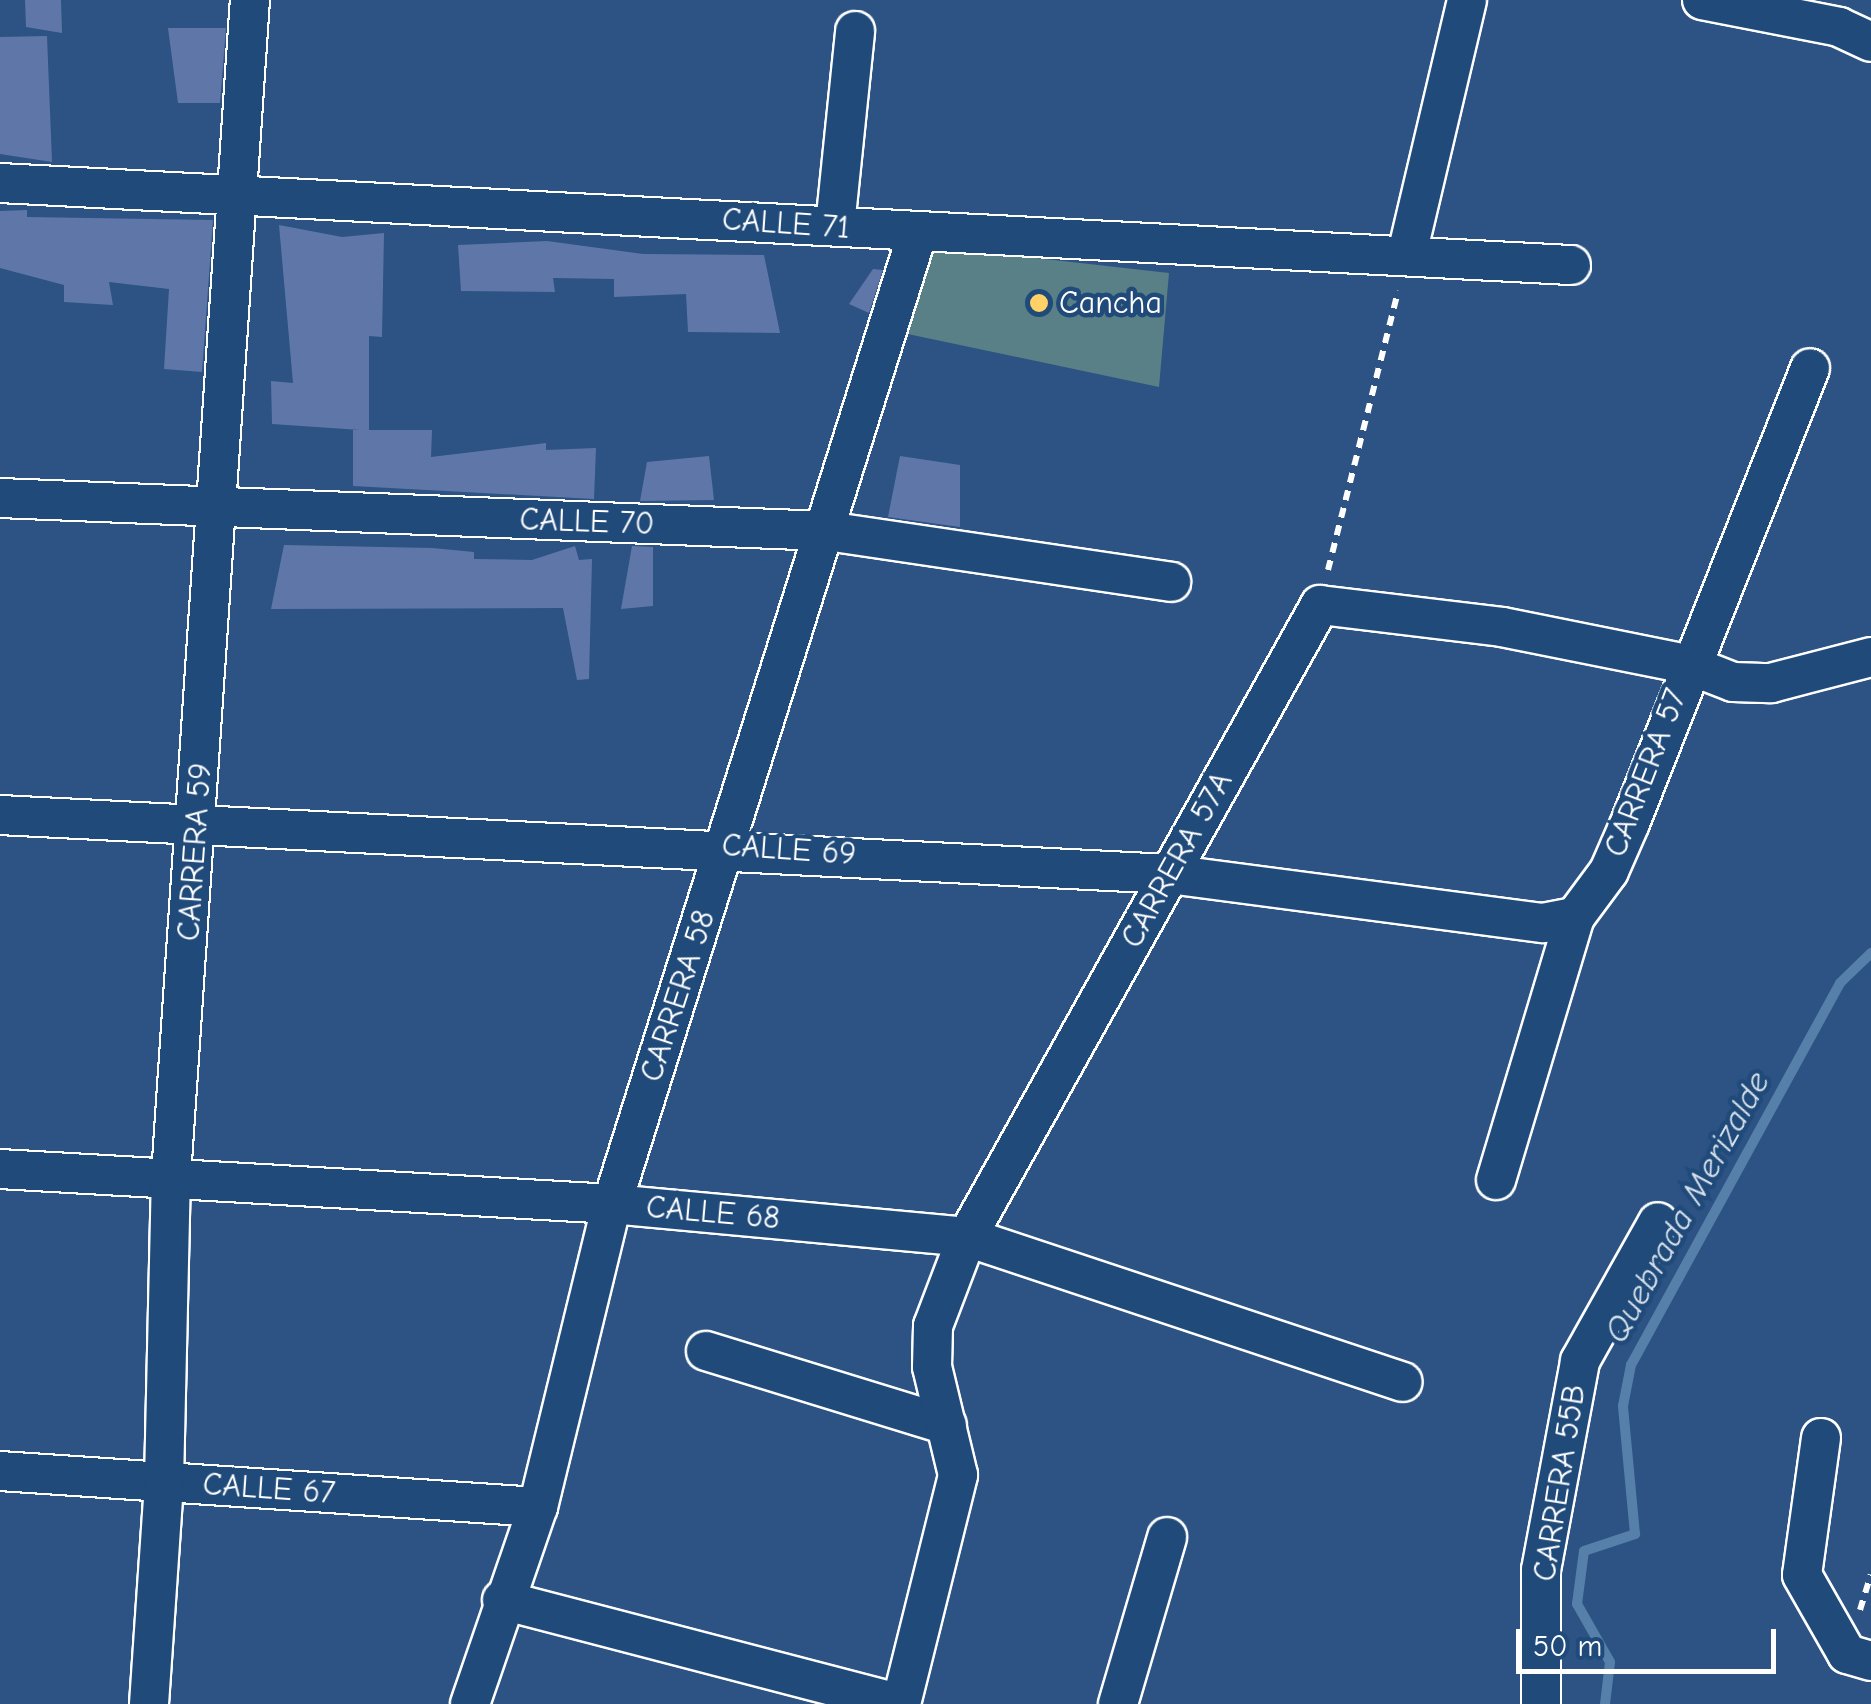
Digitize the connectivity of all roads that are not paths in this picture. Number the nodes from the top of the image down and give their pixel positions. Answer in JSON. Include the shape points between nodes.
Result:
{"nodes":[{"id":1,"x":250,"y":0,"type":"edge"},
{"id":2,"x":1467,"y":0,"type":"edge"},
{"id":3,"x":1702,"y":0,"type":"edge"},
{"id":4,"x":855,"y":30,"type":"dead end"},
{"id":5,"x":1871,"y":42,"type":"edge"},
{"id":6,"x":0,"y":182,"type":"edge"},
{"id":7,"x":240,"y":192,"type":"junction"},
{"id":8,"x":835,"y":226,"type":"junction"},
{"id":9,"x":917,"y":234,"type":"junction"},
{"id":10,"x":1408,"y":254,"type":"junction"},
{"id":11,"x":1571,"y":265,"type":"dead end"},
{"id":12,"x":1810,"y":368,"type":"dead end"},
{"id":13,"x":0,"y":498,"type":"edge"},
{"id":14,"x":212,"y":507,"type":"junction"},
{"id":15,"x":827,"y":532,"type":"junction"},
{"id":16,"x":1171,"y":582,"type":"dead end"},
{"id":17,"x":1871,"y":656,"type":"edge"},
{"id":18,"x":1687,"y":664,"type":"junction"},
{"id":19,"x":0,"y":815,"type":"edge"},
{"id":20,"x":198,"y":823,"type":"junction"},
{"id":21,"x":726,"y":846,"type":"junction"},
{"id":22,"x":1169,"y":874,"type":"junction"},
{"id":23,"x":1574,"y":917,"type":"junction"},
{"id":24,"x":0,"y":1168,"type":"edge"},
{"id":25,"x":170,"y":1176,"type":"junction"},
{"id":26,"x":1496,"y":1180,"type":"dead end"},
{"id":27,"x":612,"y":1204,"type":"junction"},
{"id":28,"x":1658,"y":1222,"type":"dead end"},
{"id":29,"x":967,"y":1237,"type":"junction"},
{"id":30,"x":706,"y":1351,"type":"dead end"},
{"id":31,"x":1404,"y":1382,"type":"dead end"},
{"id":32,"x":948,"y":1425,"type":"junction"},
{"id":33,"x":1821,"y":1438,"type":"dead end"},
{"id":34,"x":0,"y":1471,"type":"edge"},
{"id":35,"x":164,"y":1482,"type":"junction"},
{"id":36,"x":538,"y":1507,"type":"junction"},
{"id":37,"x":1167,"y":1537,"type":"dead end"},
{"id":38,"x":502,"y":1600,"type":"junction"},
{"id":39,"x":1859,"y":1657,"type":"edge"},
{"id":40,"x":149,"y":1704,"type":"edge"},
{"id":41,"x":470,"y":1704,"type":"edge"},
{"id":42,"x":901,"y":1704,"type":"edge"},
{"id":43,"x":1118,"y":1704,"type":"edge"},
{"id":44,"x":1541,"y":1704,"type":"edge"}],
"edges":[{"from":1,"to":7,"type":"street","name":"CARRERA 59"},
{"from":2,"to":10,"type":"street"},
{"from":3,"to":5,"type":"street","via":[[1839,26]]},
{"from":4,"to":8,"type":"street"},
{"from":6,"to":7,"type":"street","name":"CALLE 71"},
{"from":7,"to":8,"type":"street","name":"CALLE 71"},
{"from":7,"to":14,"type":"street","name":"CARRERA 59"},
{"from":8,"to":9,"type":"street","name":"CALLE 71"},
{"from":9,"to":10,"type":"street","name":"CALLE 71"},
{"from":9,"to":15,"type":"street","name":"CARRERA 58"},
{"from":10,"to":11,"type":"street","name":"CALLE 71"},
{"from":12,"to":18,"type":"street","name":"CARRERA 57"},
{"from":13,"to":14,"type":"street","name":"CALLE 70"},
{"from":14,"to":15,"type":"street","name":"CALLE 70"},
{"from":14,"to":20,"type":"street","name":"CARRERA 59"},
{"from":15,"to":16,"type":"street","name":"CALLE 70"},
{"from":15,"to":21,"type":"street","name":"CARRERA 58"},
{"from":17,"to":18,"type":"street","via":[[1771,684],[1705,676]]},
{"from":18,"to":22,"type":"street","name":"CARRERA 57A","via":[[1502,628],[1320,606]]},
{"from":18,"to":23,"type":"street","name":"CARRERA 57","via":[[1623,839]]},
{"from":19,"to":20,"type":"street","name":"CALLE 69"},
{"from":20,"to":21,"type":"street","name":"CALLE 69"},
{"from":20,"to":25,"type":"street","name":"CARRERA 59"},
{"from":21,"to":22,"type":"street","name":"CALLE 69"},
{"from":21,"to":27,"type":"street","name":"CARRERA 58"},
{"from":22,"to":23,"type":"street","name":"CALLE 69","via":[[1543,922]]},
{"from":22,"to":29,"type":"street","name":"CARRERA 57A"},
{"from":23,"to":26,"type":"street","name":"CARRERA 57"},
{"from":24,"to":25,"type":"street","name":"CALLE 68"},
{"from":25,"to":27,"type":"street","name":"CALLE 68"},
{"from":25,"to":35,"type":"street","name":"CARRERA 59"},
{"from":27,"to":29,"type":"street","name":"CALLE 68"},
{"from":27,"to":36,"type":"street","name":"CARRERA 58"},
{"from":28,"to":44,"type":"street","name":"CARRERA 55B","via":[[1580,1361],[1541,1570]]},
{"from":29,"to":31,"type":"street","name":"CALLE 68"},
{"from":29,"to":32,"type":"street","name":"CARRERA 57A","via":[[933,1326],[932,1367]]},
{"from":30,"to":32,"type":"street"},
{"from":32,"to":42,"type":"street","name":"CARRERA 57A","via":[[958,1476]]},
{"from":33,"to":39,"type":"street","via":[[1802,1575]]},
{"from":34,"to":35,"type":"street","name":"CALLE 67"},
{"from":35,"to":36,"type":"street","name":"CALLE 67"},
{"from":35,"to":40,"type":"street","name":"CARRERA 59"},
{"from":36,"to":38,"type":"street","name":"CARRERA 58"},
{"from":37,"to":43,"type":"street"},
{"from":38,"to":41,"type":"street","name":"CARRERA 58"},
{"from":38,"to":42,"type":"street"}]}
